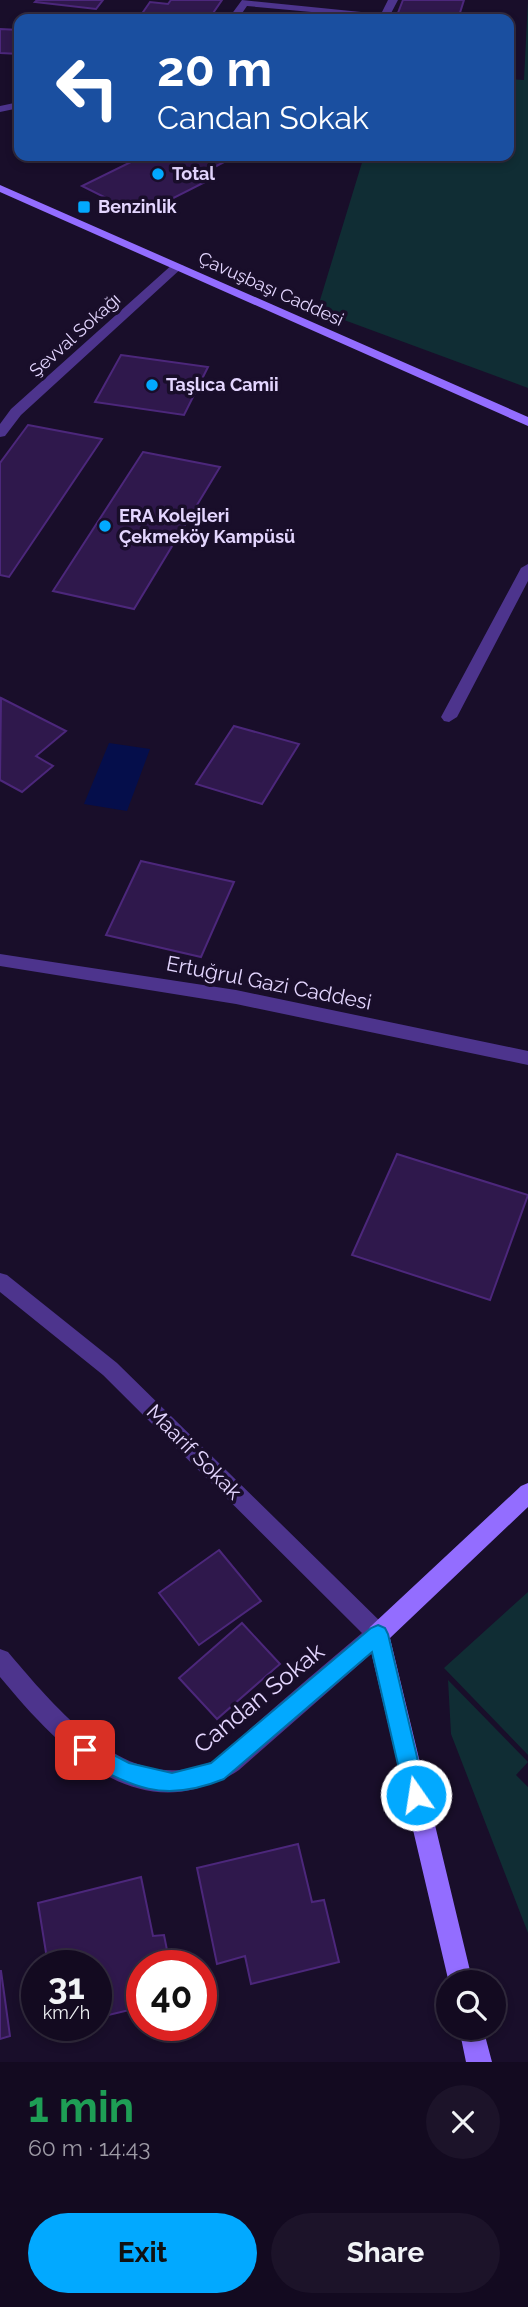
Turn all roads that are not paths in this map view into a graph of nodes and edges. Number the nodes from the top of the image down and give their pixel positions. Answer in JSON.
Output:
{"nodes":[{"id":1,"x":246,"y":1,"type":"edge"},
{"id":2,"x":352,"y":14,"type":"edge"},
{"id":3,"x":0,"y":188,"type":"edge"},
{"id":4,"x":178,"y":266,"type":"junction"},
{"id":5,"x":528,"y":422,"type":"edge"},
{"id":6,"x":0,"y":433,"type":"edge"},
{"id":7,"x":528,"y":568,"type":"edge"},
{"id":8,"x":449,"y":717,"type":"dead end"},
{"id":9,"x":0,"y":960,"type":"edge"},
{"id":10,"x":528,"y":1058,"type":"edge"},
{"id":11,"x":0,"y":1281,"type":"edge"},
{"id":12,"x":528,"y":1493,"type":"edge"},
{"id":13,"x":378,"y":1634,"type":"junction"},
{"id":14,"x":0,"y":1660,"type":"edge"},
{"id":15,"x":458,"y":1970,"type":"edge"},
{"id":16,"x":474,"y":2040,"type":"edge"},
{"id":17,"x":479,"y":2062,"type":"edge"}],
"edges":[{"from":1,"to":2,"type":"street"},
{"from":3,"to":4,"type":"main road","name":"Çavuşbaşı Caddesi"},
{"from":4,"to":5,"type":"main road","name":"Çavuşbaşı Caddesi"},
{"from":4,"to":6,"type":"street","name":"Şevval Sokağı"},
{"from":7,"to":8,"type":"street"},
{"from":9,"to":10,"type":"street","name":"Ertuğrul Gazi Caddesi"},
{"from":11,"to":13,"type":"street","name":"Maarif Sokak"},
{"from":12,"to":13,"type":"main road"},
{"from":13,"to":14,"type":"street","name":"Candan Sokak"},
{"from":13,"to":15,"type":"main road"},
{"from":16,"to":17,"type":"main road"}]}
